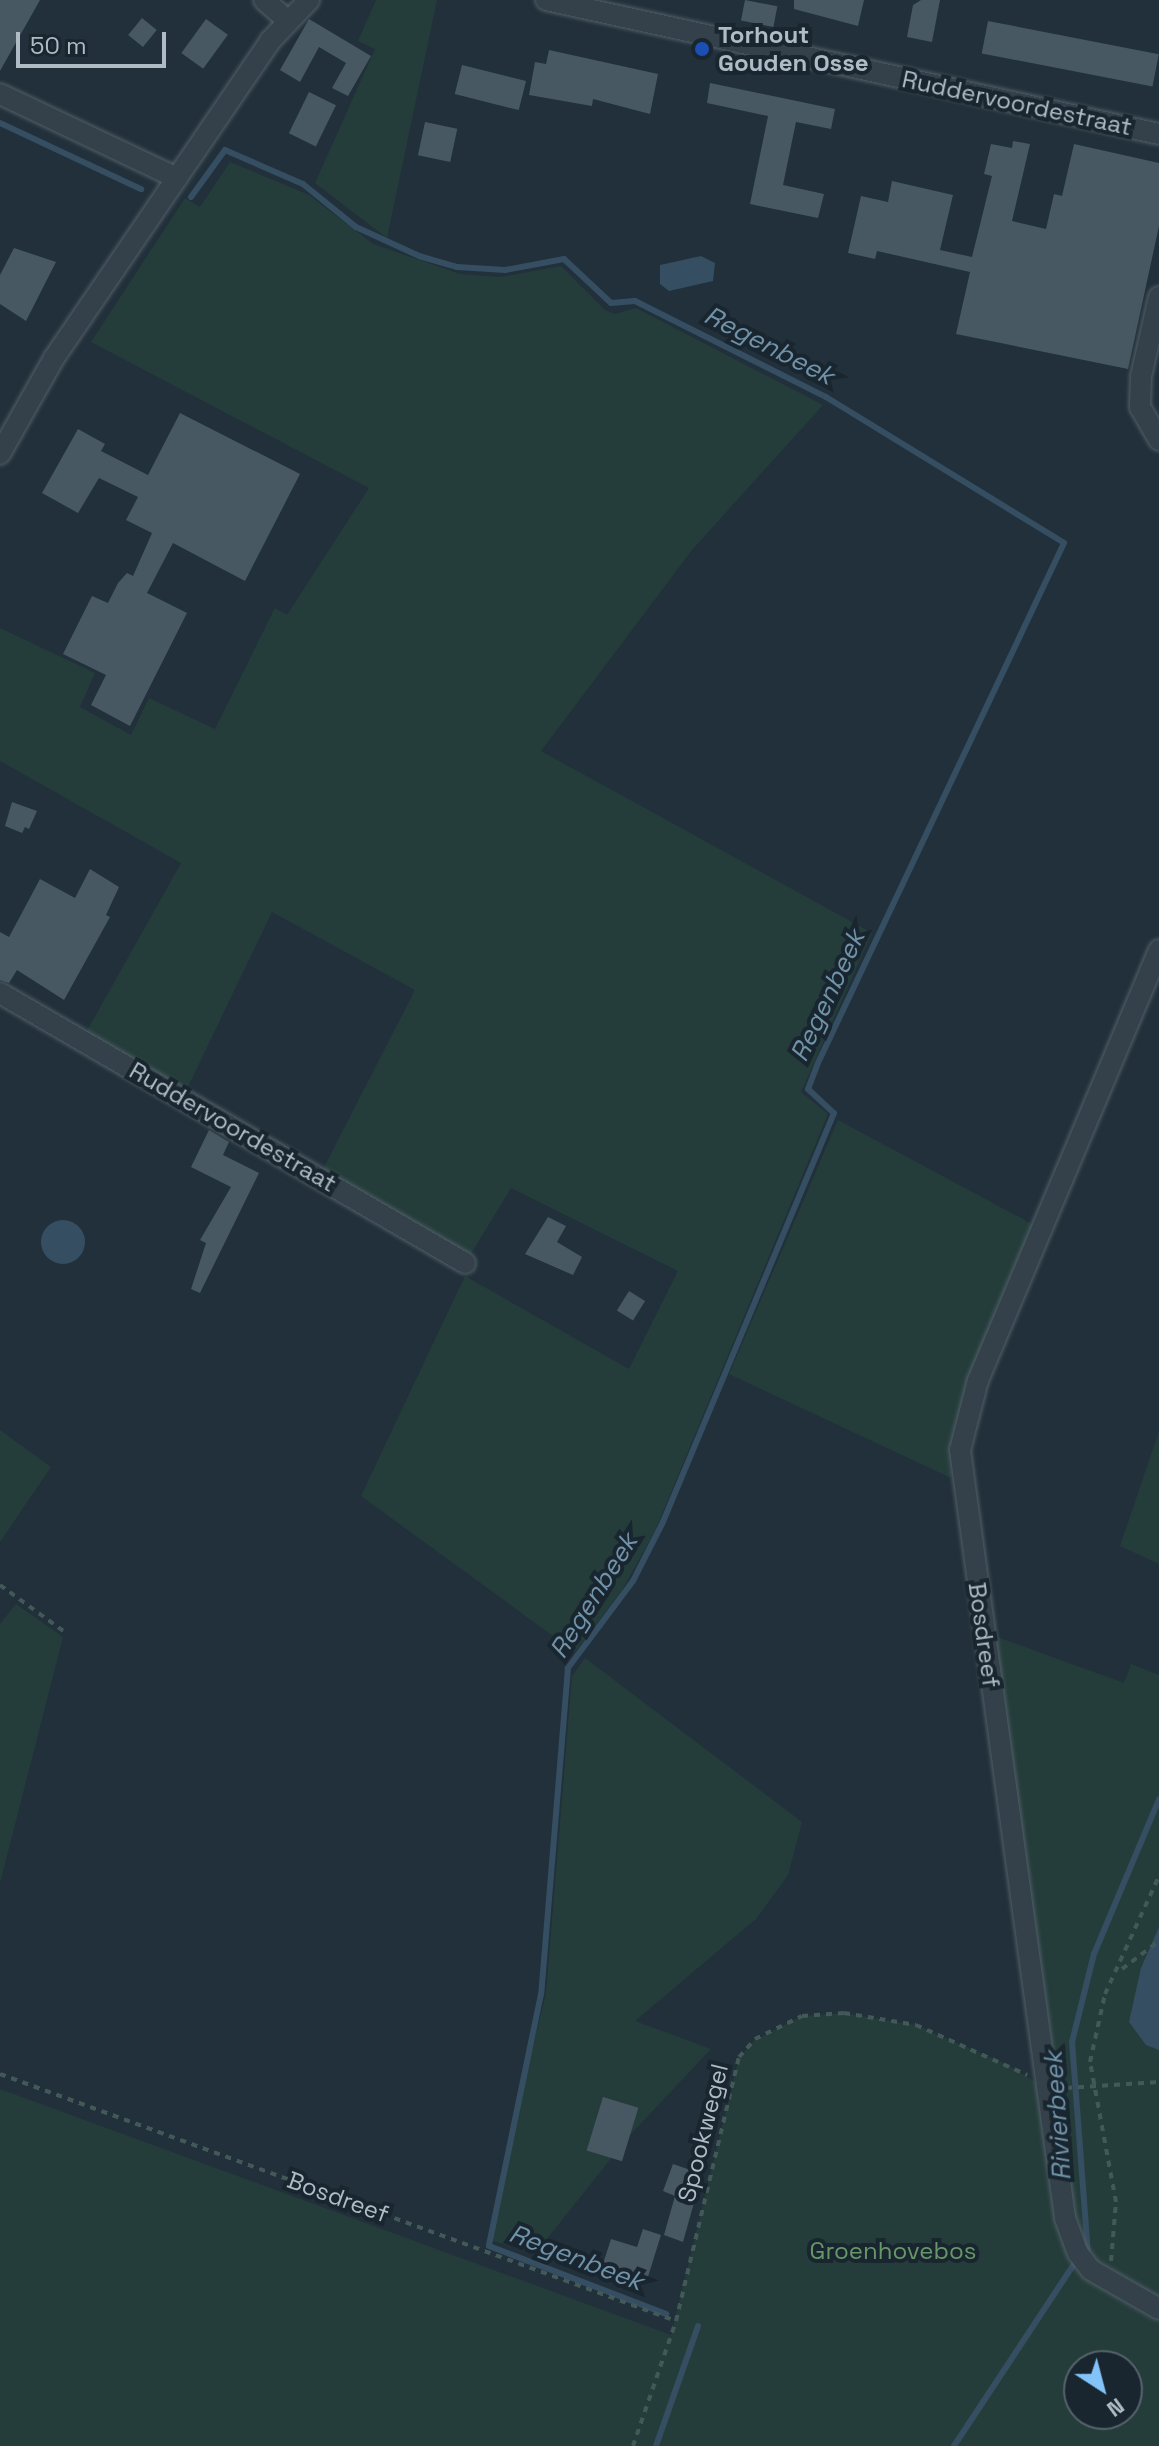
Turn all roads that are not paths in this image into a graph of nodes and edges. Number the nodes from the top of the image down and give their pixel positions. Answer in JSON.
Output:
{"nodes":[{"id":1,"x":264,"y":0,"type":"edge"},
{"id":2,"x":309,"y":0,"type":"edge"},
{"id":3,"x":546,"y":0,"type":"edge"},
{"id":4,"x":287,"y":20,"type":"junction"},
{"id":5,"x":0,"y":94,"type":"edge"},
{"id":6,"x":1159,"y":134,"type":"edge"},
{"id":7,"x":177,"y":178,"type":"junction"},
{"id":8,"x":1159,"y":297,"type":"edge"},
{"id":9,"x":1159,"y":440,"type":"edge"},
{"id":10,"x":0,"y":454,"type":"edge"},
{"id":11,"x":1159,"y":950,"type":"edge"},
{"id":12,"x":0,"y":993,"type":"edge"},
{"id":13,"x":465,"y":1263,"type":"dead end"},
{"id":14,"x":1159,"y":2309,"type":"edge"}],
"edges":[{"from":1,"to":4,"type":"street"},
{"from":2,"to":4,"type":"street"},
{"from":3,"to":6,"type":"street","name":"Ruddervoordestraat"},
{"from":4,"to":7,"type":"street"},
{"from":5,"to":7,"type":"street"},
{"from":7,"to":10,"type":"street"},
{"from":8,"to":9,"type":"street"},
{"from":11,"to":14,"type":"street","name":"Bosdreef"},
{"from":12,"to":13,"type":"street","name":"Ruddervoordestraat"}]}
